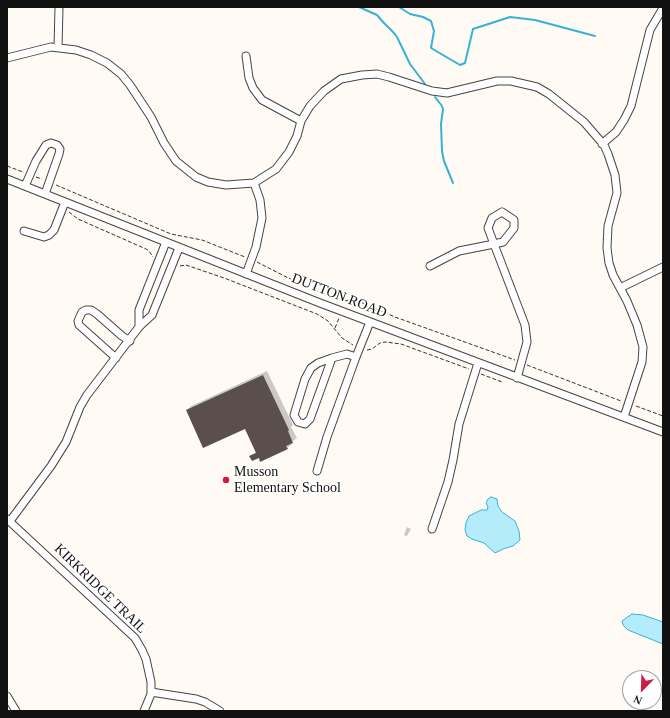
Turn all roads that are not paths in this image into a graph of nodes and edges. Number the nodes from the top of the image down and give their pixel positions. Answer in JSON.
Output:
{"nodes":[{"id":1,"x":59,"y":7,"type":"edge"},
{"id":2,"x":663,"y":8,"type":"edge"},
{"id":3,"x":58,"y":48,"type":"junction"},
{"id":4,"x":246,"y":56,"type":"dead end"},
{"id":5,"x":7,"y":58,"type":"edge"},
{"id":6,"x":301,"y":121,"type":"junction"},
{"id":7,"x":602,"y":144,"type":"junction"},
{"id":8,"x":7,"y":179,"type":"edge"},
{"id":9,"x":254,"y":183,"type":"junction"},
{"id":10,"x":25,"y":186,"type":"junction"},
{"id":11,"x":45,"y":194,"type":"junction"},
{"id":12,"x":64,"y":204,"type":"junction"},
{"id":13,"x":24,"y":231,"type":"dead end"},
{"id":14,"x":166,"y":242,"type":"junction"},
{"id":15,"x":494,"y":244,"type":"junction"},
{"id":16,"x":179,"y":248,"type":"junction"},
{"id":17,"x":430,"y":266,"type":"dead end"},
{"id":18,"x":663,"y":267,"type":"edge"},
{"id":19,"x":246,"y":274,"type":"junction"},
{"id":20,"x":620,"y":288,"type":"junction"},
{"id":21,"x":370,"y":322,"type":"junction"},
{"id":22,"x":139,"y":327,"type":"junction"},
{"id":23,"x":130,"y":341,"type":"junction"},
{"id":24,"x":356,"y":357,"type":"junction"},
{"id":25,"x":116,"y":358,"type":"junction"},
{"id":26,"x":332,"y":358,"type":"junction"},
{"id":27,"x":478,"y":363,"type":"junction"},
{"id":28,"x":517,"y":378,"type":"junction"},
{"id":29,"x":624,"y":417,"type":"junction"},
{"id":30,"x":663,"y":432,"type":"edge"},
{"id":31,"x":317,"y":471,"type":"dead end"},
{"id":32,"x":8,"y":520,"type":"edge"},
{"id":33,"x":432,"y":529,"type":"dead end"},
{"id":34,"x":151,"y":692,"type":"junction"},
{"id":35,"x":7,"y":696,"type":"edge"},
{"id":36,"x":16,"y":711,"type":"edge"},
{"id":37,"x":144,"y":711,"type":"edge"},
{"id":38,"x":220,"y":711,"type":"edge"}],
"edges":[{"from":1,"to":3,"type":"street"},
{"from":2,"to":7,"type":"street"},
{"from":3,"to":5,"type":"street"},
{"from":3,"to":9,"type":"street"},
{"from":4,"to":6,"type":"street"},
{"from":6,"to":7,"type":"street"},
{"from":6,"to":9,"type":"street"},
{"from":7,"to":20,"type":"street"},
{"from":8,"to":10,"type":"street","name":"DUTTON ROAD"},
{"from":9,"to":19,"type":"street"},
{"from":10,"to":11,"type":"street","name":"DUTTON ROAD"},
{"from":10,"to":11,"type":"street"},
{"from":11,"to":12,"type":"street","name":"DUTTON ROAD"},
{"from":12,"to":13,"type":"street"},
{"from":12,"to":14,"type":"street","name":"DUTTON ROAD"},
{"from":14,"to":16,"type":"street","name":"DUTTON ROAD"},
{"from":14,"to":22,"type":"street"},
{"from":15,"to":15,"type":"street"},
{"from":15,"to":17,"type":"street"},
{"from":15,"to":28,"type":"street"},
{"from":16,"to":19,"type":"street","name":"DUTTON ROAD"},
{"from":16,"to":22,"type":"street"},
{"from":18,"to":20,"type":"street"},
{"from":19,"to":21,"type":"street","name":"DUTTON ROAD"},
{"from":20,"to":29,"type":"street"},
{"from":21,"to":24,"type":"street"},
{"from":21,"to":27,"type":"street","name":"DUTTON ROAD"},
{"from":22,"to":23,"type":"street"},
{"from":23,"to":25,"type":"street"},
{"from":23,"to":25,"type":"street"},
{"from":24,"to":26,"type":"street"},
{"from":24,"to":31,"type":"street"},
{"from":25,"to":32,"type":"street"},
{"from":26,"to":26,"type":"street"},
{"from":27,"to":28,"type":"street","name":"DUTTON ROAD"},
{"from":27,"to":33,"type":"street"},
{"from":28,"to":29,"type":"street","name":"DUTTON ROAD"},
{"from":29,"to":30,"type":"street","name":"DUTTON ROAD"},
{"from":32,"to":34,"type":"street","name":"KIRKRIDGE TRAIL"},
{"from":34,"to":37,"type":"street"},
{"from":34,"to":38,"type":"street"},
{"from":35,"to":36,"type":"street"}]}
